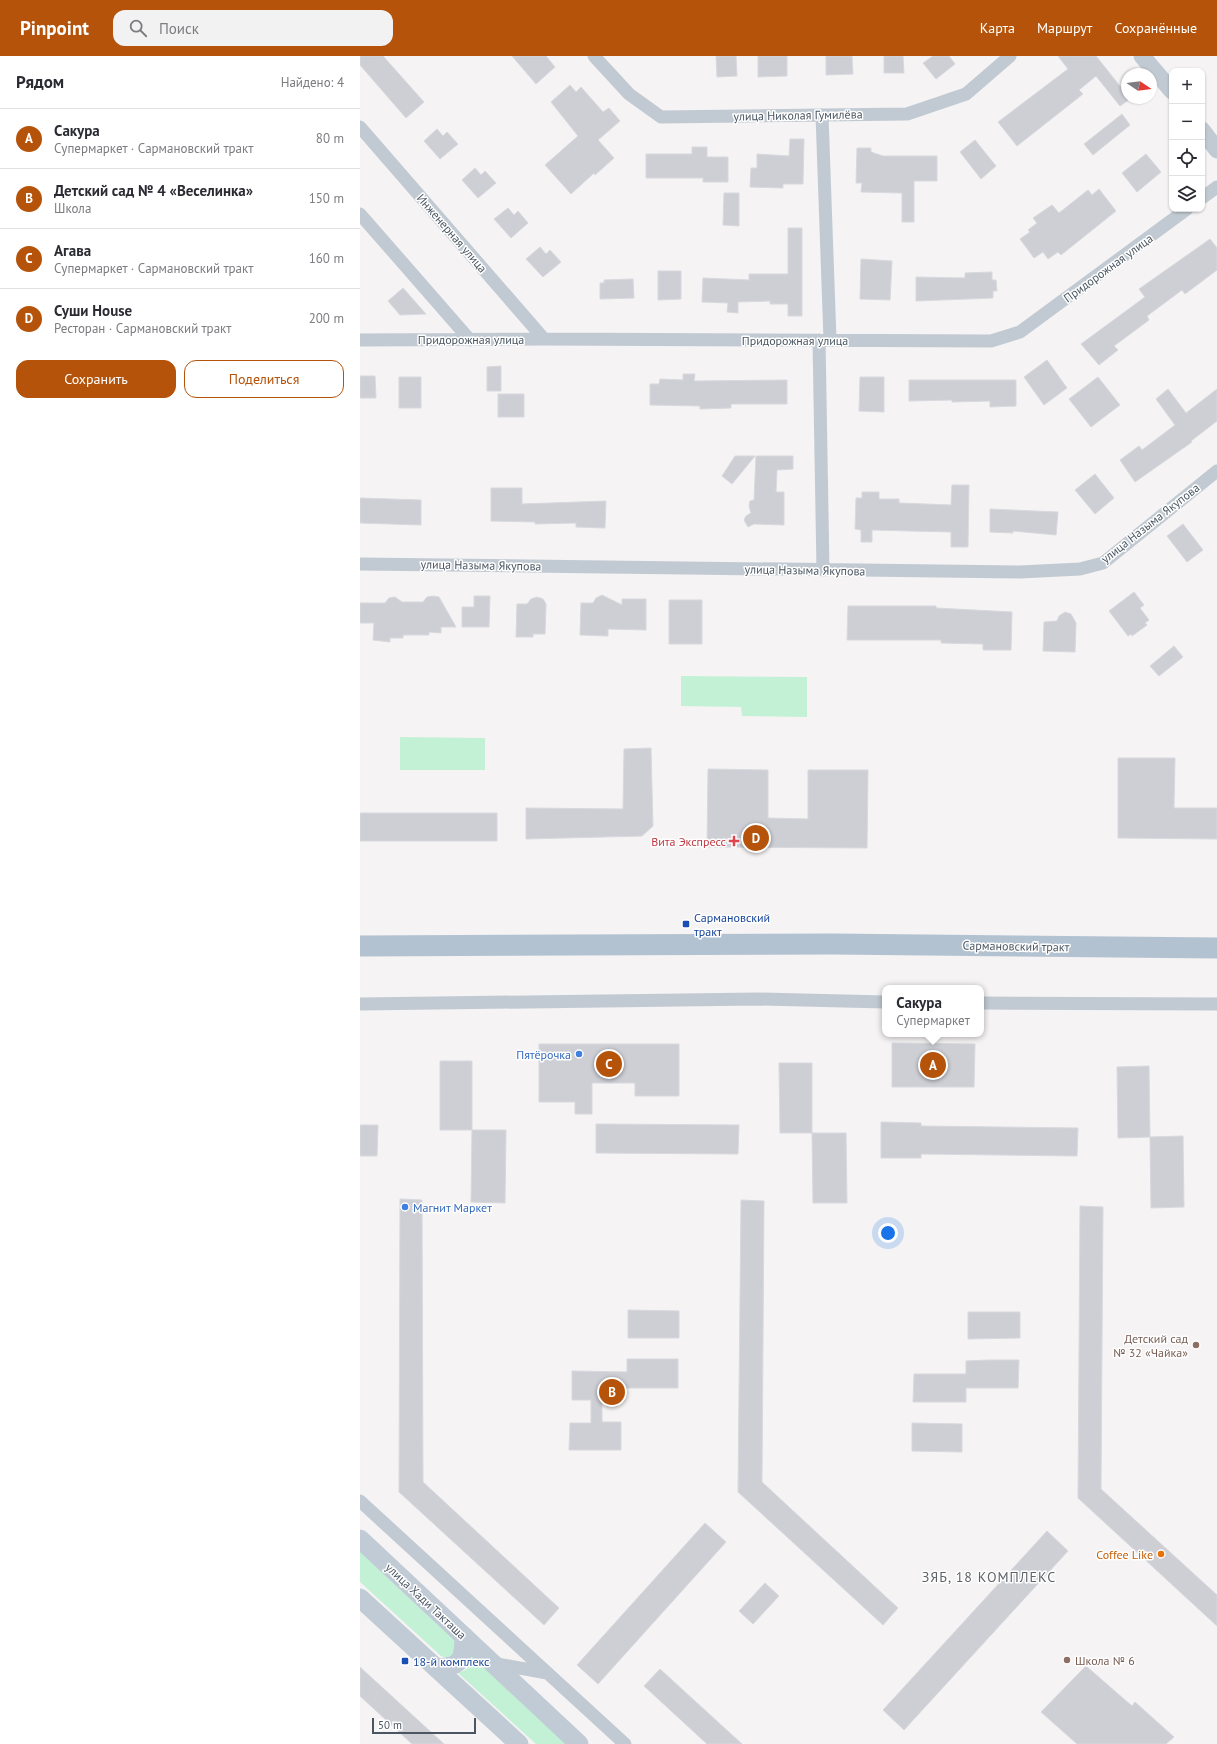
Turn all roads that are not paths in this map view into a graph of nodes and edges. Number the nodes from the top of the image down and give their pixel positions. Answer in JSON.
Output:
{"nodes":[{"id":1,"x":594,"y":56,"type":"edge"},
{"id":2,"x":1010,"y":56,"type":"edge"},
{"id":3,"x":1142,"y":56,"type":"edge"},
{"id":4,"x":1169,"y":88,"type":"edge"},
{"id":5,"x":822,"y":115,"type":"junction"},
{"id":6,"x":360,"y":128,"type":"edge"},
{"id":7,"x":1205,"y":134,"type":"edge"},
{"id":8,"x":1217,"y":150,"type":"edge"},
{"id":9,"x":1217,"y":187,"type":"edge"},
{"id":10,"x":1205,"y":196,"type":"edge"},
{"id":11,"x":1183,"y":212,"type":"edge"},
{"id":12,"x":360,"y":214,"type":"edge"},
{"id":13,"x":544,"y":339,"type":"junction"},
{"id":14,"x":360,"y":340,"type":"edge"},
{"id":15,"x":470,"y":340,"type":"junction"},
{"id":16,"x":825,"y":340,"type":"junction"},
{"id":17,"x":1217,"y":471,"type":"edge"},
{"id":18,"x":360,"y":564,"type":"edge"},
{"id":19,"x":823,"y":570,"type":"junction"},
{"id":20,"x":360,"y":946,"type":"edge"},
{"id":21,"x":1217,"y":948,"type":"edge"},
{"id":22,"x":882,"y":1002,"type":"edge"},
{"id":23,"x":984,"y":1003,"type":"edge"},
{"id":24,"x":360,"y":1004,"type":"edge"},
{"id":25,"x":1217,"y":1004,"type":"edge"},
{"id":26,"x":360,"y":1501,"type":"edge"},
{"id":27,"x":360,"y":1539,"type":"edge"},
{"id":28,"x":360,"y":1598,"type":"edge"},
{"id":29,"x":464,"y":1636,"type":"junction"},
{"id":30,"x":492,"y":1663,"type":"junction"},
{"id":31,"x":436,"y":1668,"type":"junction"},
{"id":32,"x":547,"y":1673,"type":"junction"},
{"id":33,"x":519,"y":1744,"type":"edge"},
{"id":34,"x":579,"y":1744,"type":"edge"},
{"id":35,"x":625,"y":1744,"type":"edge"}],
"edges":[{"from":1,"to":5,"type":"street","name":"улица Николая Гумилёва"},
{"from":2,"to":5,"type":"street","name":"улица Николая Гумилёва"},
{"from":3,"to":4,"type":"street"},
{"from":5,"to":16,"type":"street"},
{"from":6,"to":13,"type":"street","name":"Инженерная улица"},
{"from":7,"to":8,"type":"street"},
{"from":9,"to":10,"type":"street"},
{"from":11,"to":16,"type":"street","name":"Придорожная улица"},
{"from":12,"to":15,"type":"street"},
{"from":13,"to":15,"type":"street","name":"Придорожная улица"},
{"from":13,"to":16,"type":"street","name":"Придорожная улица"},
{"from":14,"to":15,"type":"street","name":"Придорожная улица"},
{"from":16,"to":19,"type":"street"},
{"from":17,"to":19,"type":"street","name":"улица Назыма Якупова"},
{"from":18,"to":19,"type":"street","name":"улица Назыма Якупова"},
{"from":20,"to":21,"type":"main road","name":"Сармановский тракт"},
{"from":22,"to":24,"type":"street"},
{"from":23,"to":25,"type":"street"},
{"from":26,"to":32,"type":"street"},
{"from":27,"to":29,"type":"main road","name":"улица Хади Такташа"},
{"from":28,"to":31,"type":"main road"},
{"from":29,"to":30,"type":"main road","name":"улица Хади Такташа"},
{"from":29,"to":31,"type":"main road"},
{"from":30,"to":32,"type":"street"},
{"from":30,"to":34,"type":"main road","name":"улица Хади Такташа"},
{"from":31,"to":33,"type":"main road"},
{"from":32,"to":35,"type":"street"}]}
